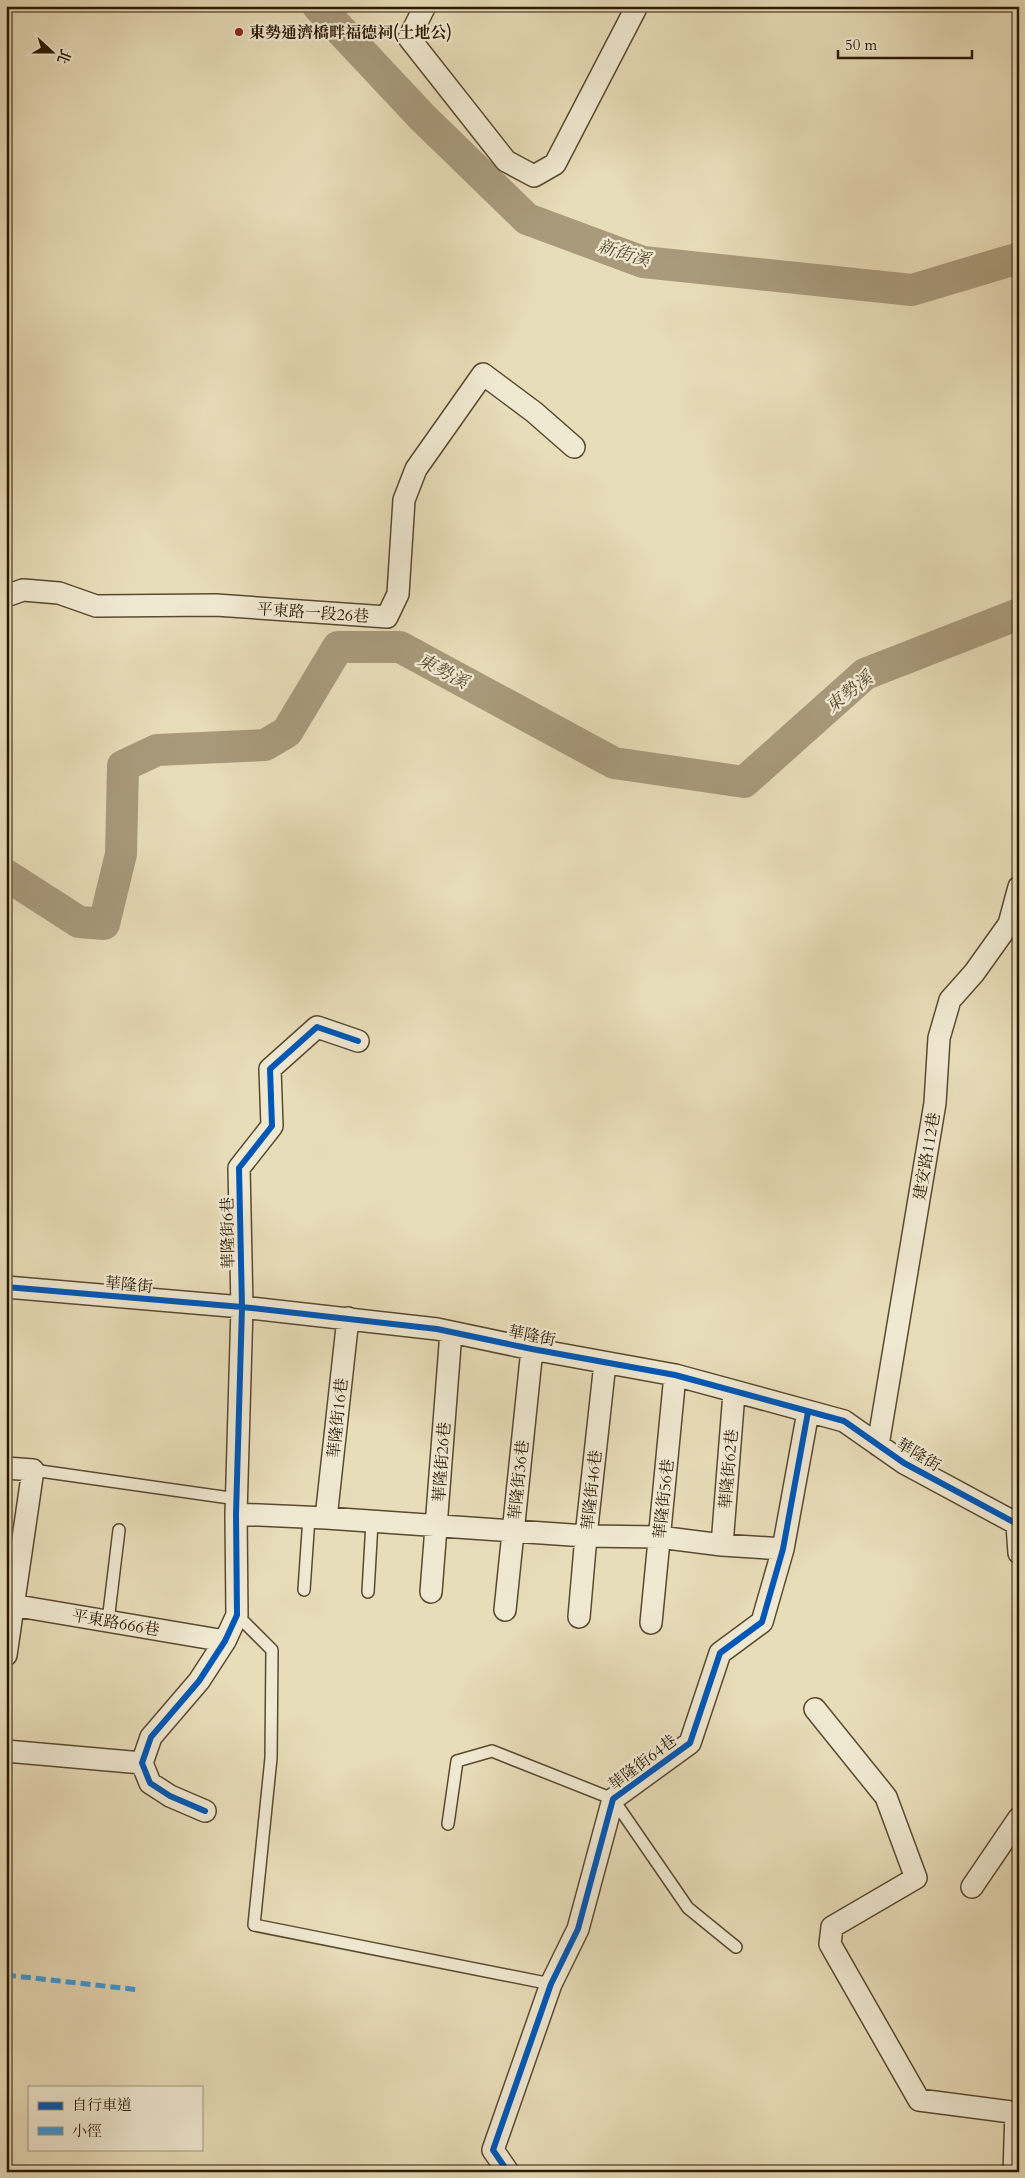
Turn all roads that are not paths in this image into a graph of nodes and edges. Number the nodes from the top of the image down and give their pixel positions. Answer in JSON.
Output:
{"nodes":[{"id":1,"x":425,"y":6,"type":"edge"},
{"id":2,"x":637,"y":6,"type":"edge"},
{"id":3,"x":574,"y":447,"type":"dead end"},
{"id":4,"x":6,"y":596,"type":"edge"},
{"id":5,"x":1019,"y":887,"type":"edge"},
{"id":6,"x":358,"y":1041,"type":"dead end"},
{"id":7,"x":6,"y":1287,"type":"edge"},
{"id":8,"x":242,"y":1307,"type":"junction"},
{"id":9,"x":348,"y":1318,"type":"junction"},
{"id":10,"x":451,"y":1332,"type":"junction"},
{"id":11,"x":532,"y":1349,"type":"junction"},
{"id":12,"x":605,"y":1363,"type":"junction"},
{"id":13,"x":675,"y":1375,"type":"junction"},
{"id":14,"x":734,"y":1393,"type":"junction"},
{"id":15,"x":808,"y":1412,"type":"junction"},
{"id":16,"x":878,"y":1445,"type":"junction"},
{"id":17,"x":6,"y":1468,"type":"edge"},
{"id":18,"x":33,"y":1470,"type":"junction"},
{"id":19,"x":236,"y":1506,"type":"junction"},
{"id":20,"x":317,"y":1518,"type":"junction"},
{"id":21,"x":372,"y":1522,"type":"junction"},
{"id":22,"x":1018,"y":1525,"type":"edge"},
{"id":23,"x":436,"y":1527,"type":"junction"},
{"id":24,"x":119,"y":1530,"type":"dead end"},
{"id":25,"x":512,"y":1532,"type":"junction"},
{"id":26,"x":586,"y":1536,"type":"junction"},
{"id":27,"x":659,"y":1537,"type":"junction"},
{"id":28,"x":722,"y":1545,"type":"junction"},
{"id":29,"x":784,"y":1549,"type":"junction"},
{"id":30,"x":1019,"y":1553,"type":"edge"},
{"id":31,"x":304,"y":1590,"type":"dead end"},
{"id":32,"x":368,"y":1592,"type":"dead end"},
{"id":33,"x":431,"y":1592,"type":"dead end"},
{"id":34,"x":10,"y":1605,"type":"edge"},
{"id":35,"x":505,"y":1610,"type":"dead end"},
{"id":36,"x":237,"y":1615,"type":"junction"},
{"id":37,"x":579,"y":1617,"type":"dead end"},
{"id":38,"x":108,"y":1621,"type":"junction"},
{"id":39,"x":651,"y":1623,"type":"dead end"},
{"id":40,"x":225,"y":1641,"type":"junction"},
{"id":41,"x":6,"y":1655,"type":"edge"},
{"id":42,"x":815,"y":1709,"type":"dead end"},
{"id":43,"x":6,"y":1751,"type":"edge"},
{"id":44,"x":142,"y":1764,"type":"junction"},
{"id":45,"x":613,"y":1799,"type":"junction"},
{"id":46,"x":205,"y":1811,"type":"dead end"},
{"id":47,"x":1019,"y":1818,"type":"edge"},
{"id":48,"x":448,"y":1824,"type":"dead end"},
{"id":49,"x":972,"y":1887,"type":"dead end"},
{"id":50,"x":736,"y":1947,"type":"dead end"},
{"id":51,"x":551,"y":1984,"type":"junction"},
{"id":52,"x":1017,"y":2113,"type":"edge"},
{"id":53,"x":508,"y":2172,"type":"edge"},
{"id":54,"x":1014,"y":2172,"type":"edge"}],
"edges":[{"from":1,"to":2,"type":"street"},
{"from":3,"to":4,"type":"street","name":"平東路一段26巷"},
{"from":5,"to":16,"type":"street","name":"建安路112巷"},
{"from":6,"to":8,"type":"street","name":"華隆街6巷"},
{"from":7,"to":8,"type":"street","name":"華隆街"},
{"from":8,"to":9,"type":"street","name":"華隆街"},
{"from":8,"to":19,"type":"street","name":"華隆街6巷"},
{"from":9,"to":10,"type":"street","name":"華隆街"},
{"from":9,"to":20,"type":"street","name":"華隆街16巷"},
{"from":10,"to":11,"type":"street","name":"華隆街"},
{"from":10,"to":23,"type":"street","name":"華隆街26巷"},
{"from":11,"to":12,"type":"street","name":"華隆街"},
{"from":11,"to":25,"type":"street","name":"華隆街36巷"},
{"from":12,"to":13,"type":"street","name":"華隆街"},
{"from":12,"to":26,"type":"street","name":"華隆街46巷"},
{"from":13,"to":14,"type":"street","name":"華隆街"},
{"from":13,"to":27,"type":"street","name":"華隆街56巷"},
{"from":14,"to":15,"type":"street","name":"華隆街"},
{"from":14,"to":28,"type":"street","name":"華隆街62巷"},
{"from":15,"to":16,"type":"street","name":"華隆街"},
{"from":15,"to":29,"type":"street","name":"華隆街64巷"},
{"from":16,"to":22,"type":"street","name":"華隆街"},
{"from":17,"to":18,"type":"street"},
{"from":18,"to":19,"type":"lane"},
{"from":18,"to":34,"type":"street"},
{"from":19,"to":20,"type":"street"},
{"from":19,"to":36,"type":"street","name":"華隆街6巷"},
{"from":20,"to":21,"type":"street"},
{"from":20,"to":31,"type":"lane"},
{"from":21,"to":23,"type":"street"},
{"from":21,"to":32,"type":"lane"},
{"from":22,"to":30,"type":"street"},
{"from":23,"to":25,"type":"street"},
{"from":23,"to":33,"type":"street","name":"華隆街26巷"},
{"from":24,"to":38,"type":"lane"},
{"from":25,"to":26,"type":"street"},
{"from":25,"to":35,"type":"street","name":"華隆街36巷"},
{"from":26,"to":27,"type":"street"},
{"from":26,"to":37,"type":"street","name":"華隆街46巷"},
{"from":27,"to":28,"type":"street"},
{"from":27,"to":39,"type":"street","name":"華隆街56巷"},
{"from":28,"to":29,"type":"street"},
{"from":29,"to":45,"type":"street","name":"華隆街64巷"},
{"from":34,"to":38,"type":"street","name":"平東路666巷"},
{"from":34,"to":41,"type":"street"},
{"from":36,"to":40,"type":"street"},
{"from":36,"to":51,"type":"lane"},
{"from":38,"to":40,"type":"street","name":"平東路666巷"},
{"from":40,"to":44,"type":"street"},
{"from":42,"to":52,"type":"street"},
{"from":43,"to":44,"type":"street"},
{"from":44,"to":46,"type":"street"},
{"from":45,"to":48,"type":"lane"},
{"from":45,"to":50,"type":"lane"},
{"from":45,"to":51,"type":"street","name":"華隆街64巷"},
{"from":47,"to":49,"type":"street"},
{"from":51,"to":53,"type":"street","name":"華隆街64巷"},
{"from":52,"to":54,"type":"street"}]}
